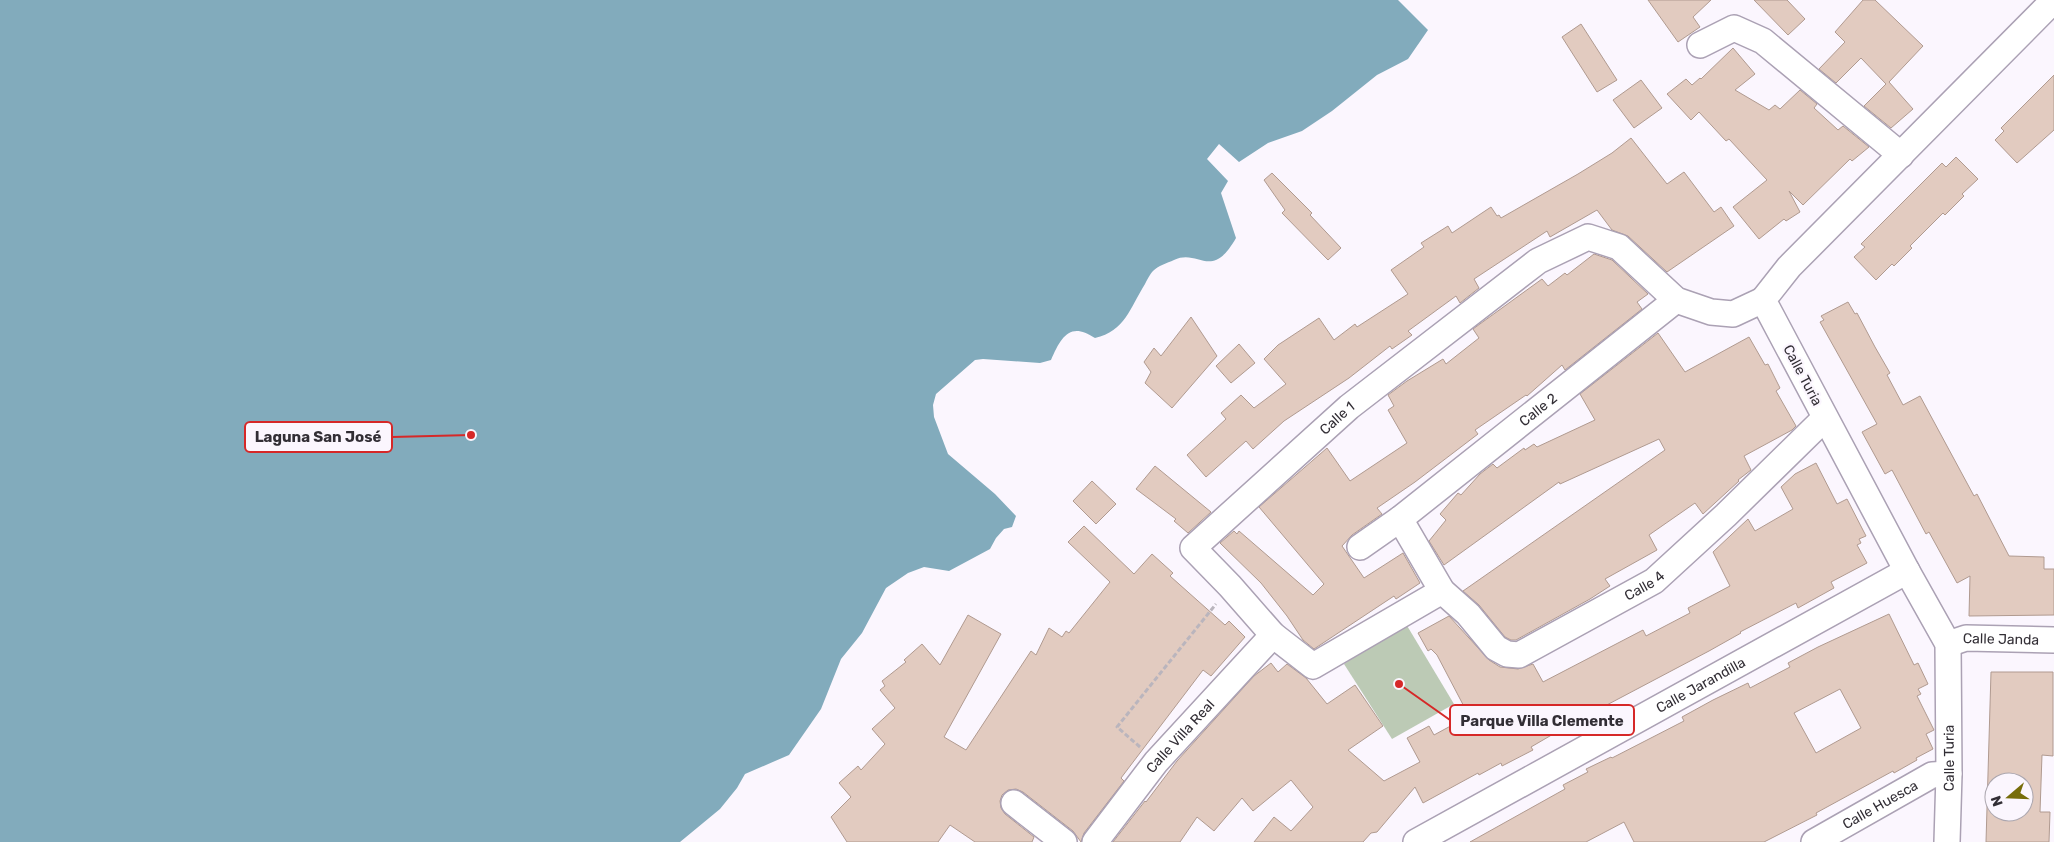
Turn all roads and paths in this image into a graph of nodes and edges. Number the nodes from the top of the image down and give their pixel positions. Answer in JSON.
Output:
{"nodes":[{"id":1,"x":2054,"y":0,"type":"edge"},
{"id":2,"x":1700,"y":45,"type":"dead end"},
{"id":3,"x":1901,"y":155,"type":"junction"},
{"id":4,"x":1676,"y":300,"type":"junction"},
{"id":5,"x":1763,"y":300,"type":"junction"},
{"id":6,"x":1825,"y":418,"type":"junction"},
{"id":7,"x":1400,"y":519,"type":"junction"},
{"id":8,"x":1360,"y":547,"type":"dead end"},
{"id":9,"x":1906,"y":571,"type":"junction"},
{"id":10,"x":1230,"y":586,"type":"junction"},
{"id":11,"x":1442,"y":591,"type":"junction"},
{"id":12,"x":1273,"y":635,"type":"junction"},
{"id":13,"x":2054,"y":640,"type":"edge"},
{"id":14,"x":1948,"y":644,"type":"junction"},
{"id":15,"x":1156,"y":762,"type":"junction"},
{"id":16,"x":1949,"y":774,"type":"junction"},
{"id":17,"x":1014,"y":803,"type":"dead end"},
{"id":18,"x":1064,"y":842,"type":"edge"},
{"id":19,"x":1095,"y":842,"type":"edge"},
{"id":20,"x":1416,"y":842,"type":"edge"},
{"id":21,"x":1814,"y":842,"type":"edge"},
{"id":22,"x":1947,"y":842,"type":"edge"}],
"edges":[{"from":1,"to":3,"type":"street"},
{"from":2,"to":3,"type":"street"},
{"from":3,"to":5,"type":"street"},
{"from":4,"to":5,"type":"street","name":"Calle 1"},
{"from":4,"to":7,"type":"street","name":"Calle 2"},
{"from":4,"to":10,"type":"street","name":"Calle 1"},
{"from":5,"to":6,"type":"street","name":"Calle Turia"},
{"from":6,"to":9,"type":"street","name":"Calle Turia"},
{"from":6,"to":11,"type":"street","name":"Calle 4"},
{"from":7,"to":8,"type":"street","name":"Calle 2"},
{"from":7,"to":11,"type":"street"},
{"from":9,"to":14,"type":"street","name":"Calle Turia"},
{"from":9,"to":20,"type":"street","name":"Calle Jarandilla"},
{"from":10,"to":12,"type":"street","name":"Calle 1"},
{"from":10,"to":15,"type":"path"},
{"from":11,"to":12,"type":"street","name":"Calle 1"},
{"from":12,"to":15,"type":"street","name":"Calle Villa Real"},
{"from":13,"to":14,"type":"street","name":"Calle Janda"},
{"from":14,"to":16,"type":"street","name":"Calle Turia"},
{"from":15,"to":19,"type":"street","name":"Calle Villa Real"},
{"from":16,"to":21,"type":"street","name":"Calle Huesca"},
{"from":16,"to":22,"type":"street","name":"Calle Turia"},
{"from":17,"to":18,"type":"street"}]}
